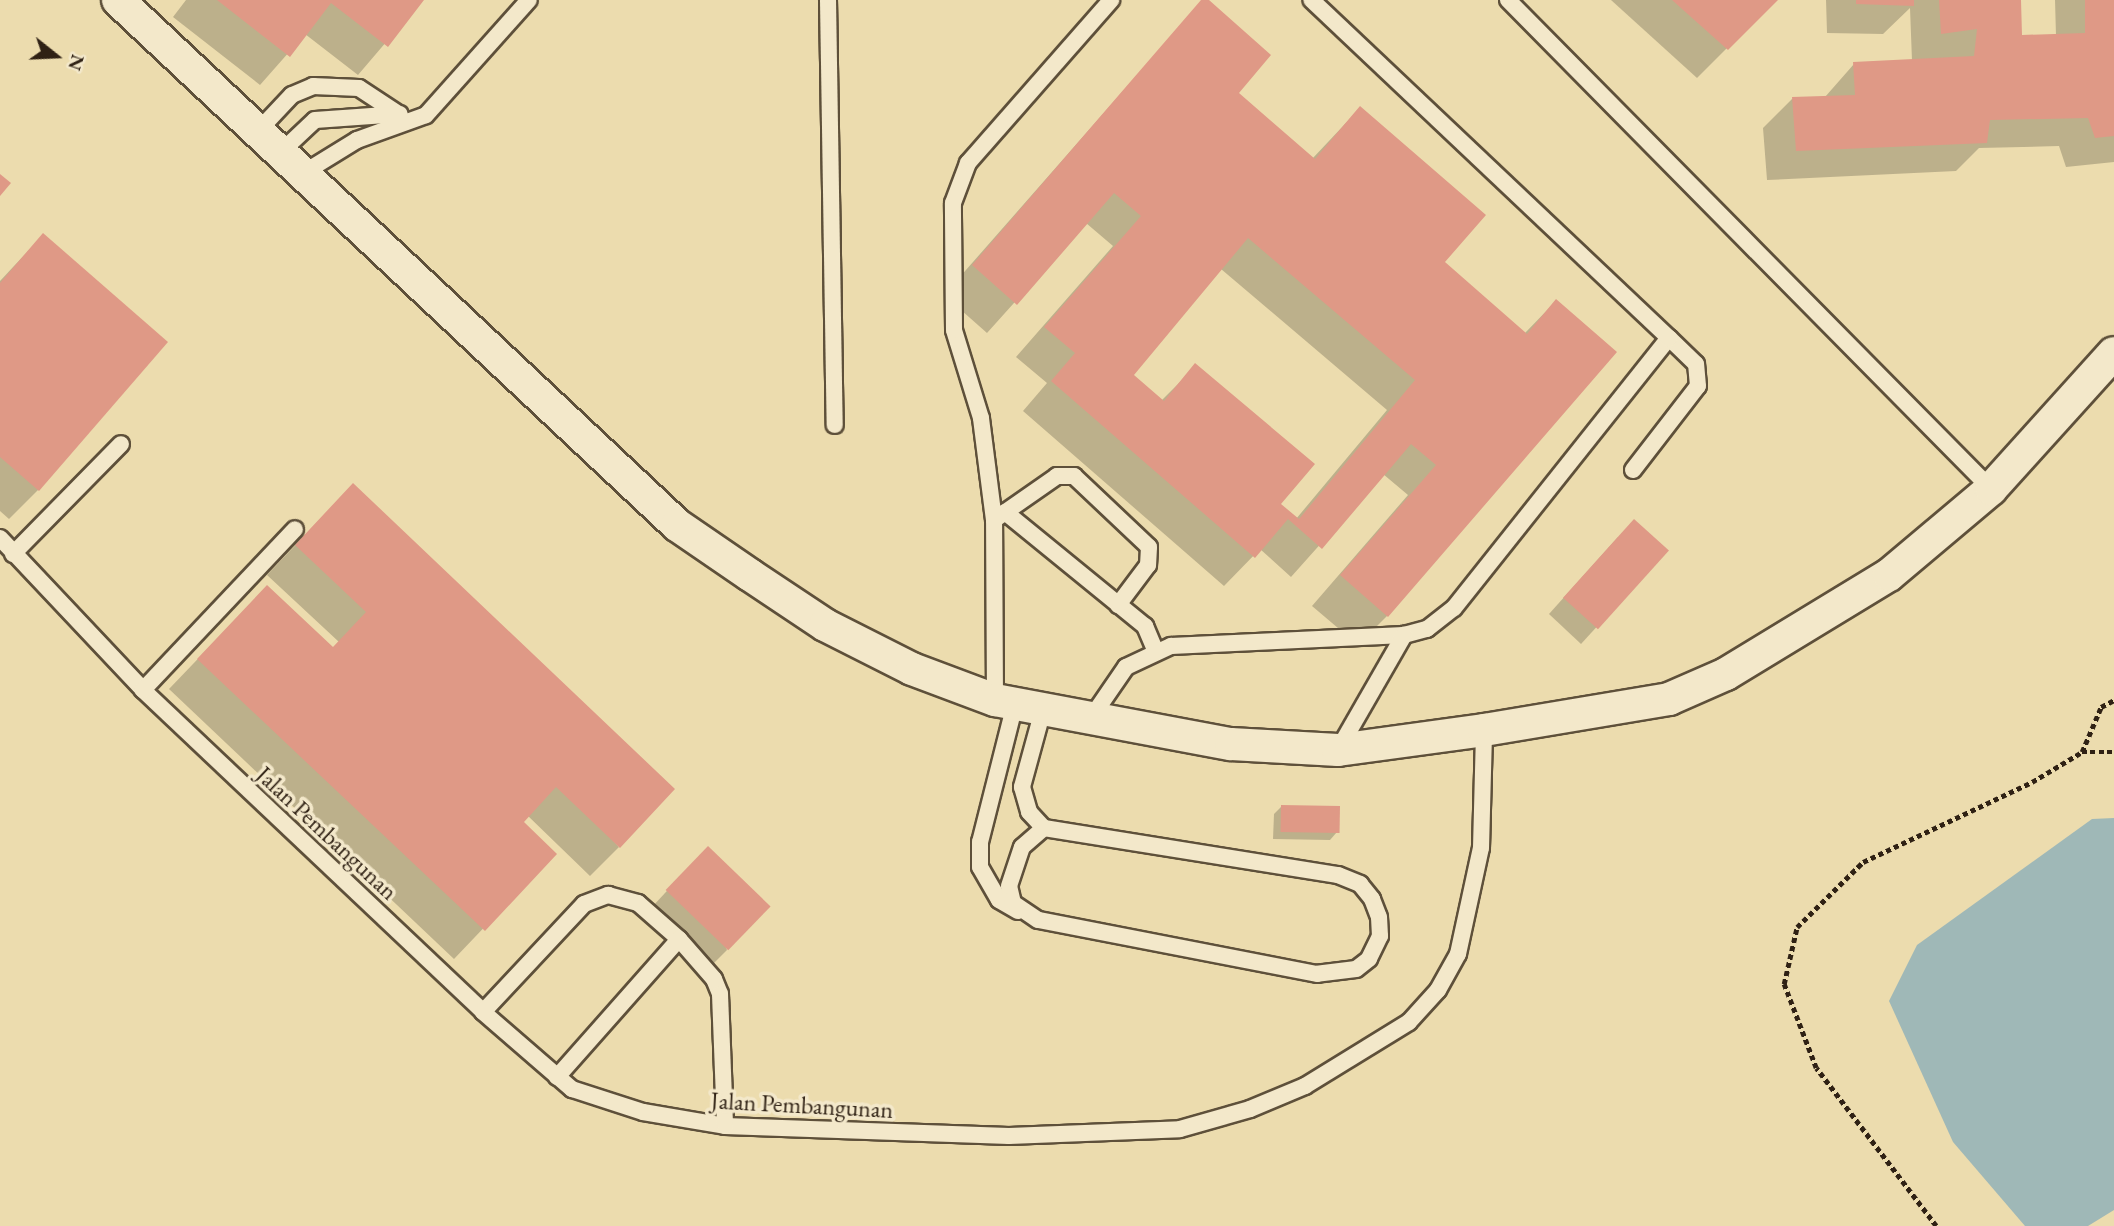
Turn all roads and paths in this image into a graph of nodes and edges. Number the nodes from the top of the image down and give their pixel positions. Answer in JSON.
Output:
{"nodes":[{"id":1,"x":118,"y":0,"type":"edge"},
{"id":2,"x":529,"y":0,"type":"edge"},
{"id":3,"x":828,"y":0,"type":"edge"},
{"id":4,"x":1111,"y":0,"type":"edge"},
{"id":5,"x":1311,"y":0,"type":"edge"},
{"id":6,"x":1508,"y":0,"type":"edge"},
{"id":7,"x":397,"y":113,"type":"junction"},
{"id":8,"x":426,"y":116,"type":"junction"},
{"id":9,"x":259,"y":130,"type":"junction"},
{"id":10,"x":282,"y":151,"type":"junction"},
{"id":11,"x":305,"y":172,"type":"junction"},
{"id":12,"x":1669,"y":338,"type":"junction"},
{"id":13,"x":2114,"y":353,"type":"edge"},
{"id":14,"x":835,"y":425,"type":"dead end"},
{"id":15,"x":121,"y":444,"type":"dead end"},
{"id":16,"x":1633,"y":470,"type":"dead end"},
{"id":17,"x":1991,"y":489,"type":"junction"},
{"id":18,"x":1000,"y":516,"type":"junction"},
{"id":19,"x":295,"y":529,"type":"dead end"},
{"id":20,"x":0,"y":538,"type":"edge"},
{"id":21,"x":13,"y":554,"type":"junction"},
{"id":22,"x":1118,"y":604,"type":"junction"},
{"id":23,"x":1404,"y":635,"type":"junction"},
{"id":24,"x":1156,"y":652,"type":"junction"},
{"id":25,"x":143,"y":690,"type":"junction"},
{"id":26,"x":2114,"y":700,"type":"edge"},
{"id":27,"x":1017,"y":704,"type":"junction"},
{"id":28,"x":1091,"y":718,"type":"junction"},
{"id":29,"x":1484,"y":730,"type":"junction"},
{"id":30,"x":1338,"y":750,"type":"junction"},
{"id":31,"x":2082,"y":752,"type":"junction"},
{"id":32,"x":2114,"y":752,"type":"edge"},
{"id":33,"x":1044,"y":828,"type":"junction"},
{"id":34,"x":1023,"y":914,"type":"junction"},
{"id":35,"x":679,"y":939,"type":"junction"},
{"id":36,"x":483,"y":1012,"type":"junction"},
{"id":37,"x":556,"y":1077,"type":"junction"},
{"id":38,"x":725,"y":1126,"type":"junction"},
{"id":39,"x":1937,"y":1226,"type":"edge"}],
"edges":[{"from":1,"to":9,"type":"street"},
{"from":2,"to":8,"type":"lane"},
{"from":3,"to":14,"type":"lane"},
{"from":4,"to":18,"type":"lane"},
{"from":5,"to":12,"type":"lane"},
{"from":6,"to":17,"type":"lane"},
{"from":7,"to":8,"type":"lane"},
{"from":7,"to":9,"type":"lane"},
{"from":7,"to":10,"type":"lane"},
{"from":8,"to":11,"type":"lane"},
{"from":9,"to":10,"type":"street"},
{"from":10,"to":11,"type":"street"},
{"from":11,"to":27,"type":"street"},
{"from":12,"to":16,"type":"lane"},
{"from":12,"to":23,"type":"lane"},
{"from":13,"to":17,"type":"street"},
{"from":15,"to":21,"type":"lane"},
{"from":17,"to":29,"type":"street"},
{"from":18,"to":22,"type":"lane"},
{"from":18,"to":22,"type":"lane"},
{"from":18,"to":27,"type":"lane"},
{"from":19,"to":25,"type":"lane"},
{"from":20,"to":21,"type":"lane","name":"Jalan Pembangunan"},
{"from":21,"to":25,"type":"lane","name":"Jalan Pembangunan"},
{"from":22,"to":24,"type":"lane"},
{"from":23,"to":24,"type":"lane"},
{"from":23,"to":30,"type":"lane"},
{"from":24,"to":28,"type":"lane"},
{"from":25,"to":36,"type":"lane","name":"Jalan Pembangunan"},
{"from":26,"to":31,"type":"path"},
{"from":27,"to":28,"type":"street"},
{"from":27,"to":33,"type":"lane"},
{"from":27,"to":34,"type":"lane"},
{"from":28,"to":30,"type":"street"},
{"from":29,"to":30,"type":"street"},
{"from":29,"to":38,"type":"lane","name":"Jalan Pembangunan"},
{"from":31,"to":32,"type":"path"},
{"from":31,"to":39,"type":"path"},
{"from":33,"to":34,"type":"lane"},
{"from":33,"to":34,"type":"lane"},
{"from":35,"to":36,"type":"lane"},
{"from":35,"to":37,"type":"lane"},
{"from":35,"to":38,"type":"lane"},
{"from":36,"to":37,"type":"lane","name":"Jalan Pembangunan"},
{"from":37,"to":38,"type":"lane","name":"Jalan Pembangunan"}]}
